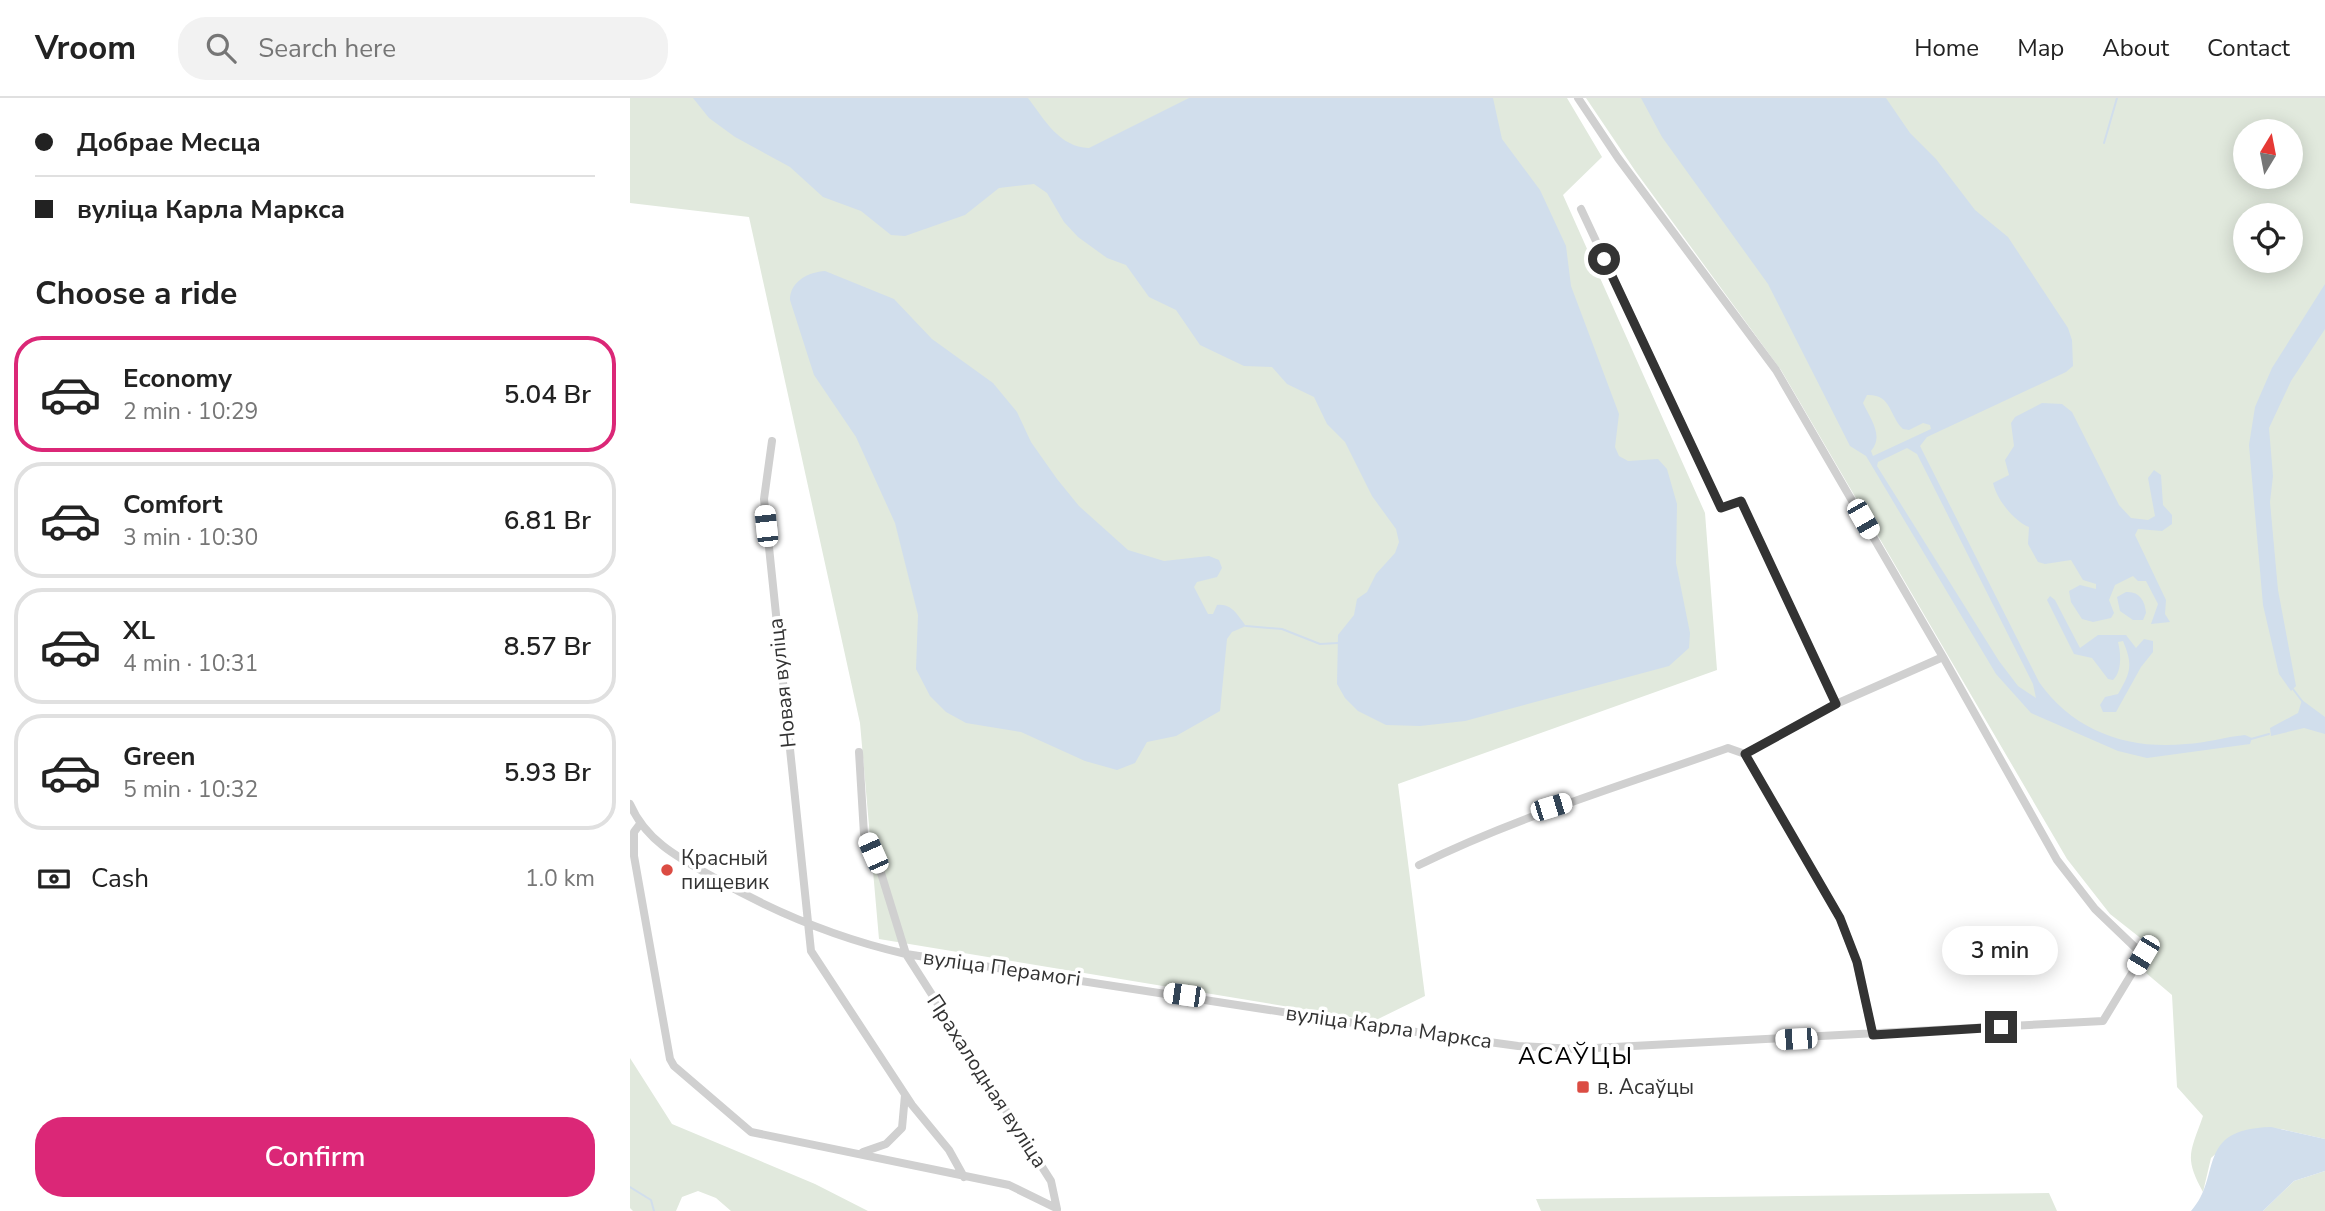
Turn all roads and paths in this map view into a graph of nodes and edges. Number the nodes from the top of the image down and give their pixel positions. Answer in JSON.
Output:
{"nodes":[{"id":1,"x":1578,"y":98,"type":"edge"},
{"id":2,"x":1581,"y":209,"type":"dead end"},
{"id":3,"x":772,"y":441,"type":"dead end"},
{"id":4,"x":1943,"y":656,"type":"junction"},
{"id":5,"x":1836,"y":704,"type":"junction"},
{"id":6,"x":859,"y":752,"type":"dead end"},
{"id":7,"x":1745,"y":754,"type":"junction"},
{"id":8,"x":630,"y":804,"type":"edge"},
{"id":9,"x":640,"y":824,"type":"junction"},
{"id":10,"x":1419,"y":865,"type":"dead end"},
{"id":11,"x":807,"y":926,"type":"junction"},
{"id":12,"x":906,"y":954,"type":"junction"},
{"id":13,"x":1200,"y":998,"type":"joint"},
{"id":14,"x":1873,"y":1035,"type":"junction"},
{"id":15,"x":905,"y":1094,"type":"junction"},
{"id":16,"x":853,"y":1153,"type":"junction"},
{"id":17,"x":964,"y":1177,"type":"junction"},
{"id":18,"x":1057,"y":1210,"type":"edge"}],
"edges":[{"from":1,"to":4,"type":"street"},
{"from":2,"to":5,"type":"street"},
{"from":3,"to":11,"type":"street","name":"Новая вуліца"},
{"from":4,"to":5,"type":"street"},
{"from":4,"to":14,"type":"street","name":"вуліца Карла Маркса"},
{"from":5,"to":7,"type":"street"},
{"from":6,"to":12,"type":"street","name":"Прахалодная вуліца"},
{"from":7,"to":10,"type":"street"},
{"from":7,"to":14,"type":"street"},
{"from":8,"to":9,"type":"street","name":"вуліца Перамогі"},
{"from":9,"to":11,"type":"street","name":"вуліца Перамогі"},
{"from":9,"to":16,"type":"street"},
{"from":11,"to":12,"type":"street","name":"вуліца Перамогі"},
{"from":11,"to":15,"type":"street"},
{"from":12,"to":13,"type":"street","name":"вуліца Перамогі"},
{"from":12,"to":18,"type":"street","name":"Прахалодная вуліца"},
{"from":13,"to":14,"type":"street","name":"вуліца Карла Маркса"},
{"from":15,"to":16,"type":"street"},
{"from":15,"to":17,"type":"street"},
{"from":16,"to":17,"type":"street"},
{"from":17,"to":18,"type":"street"}]}
